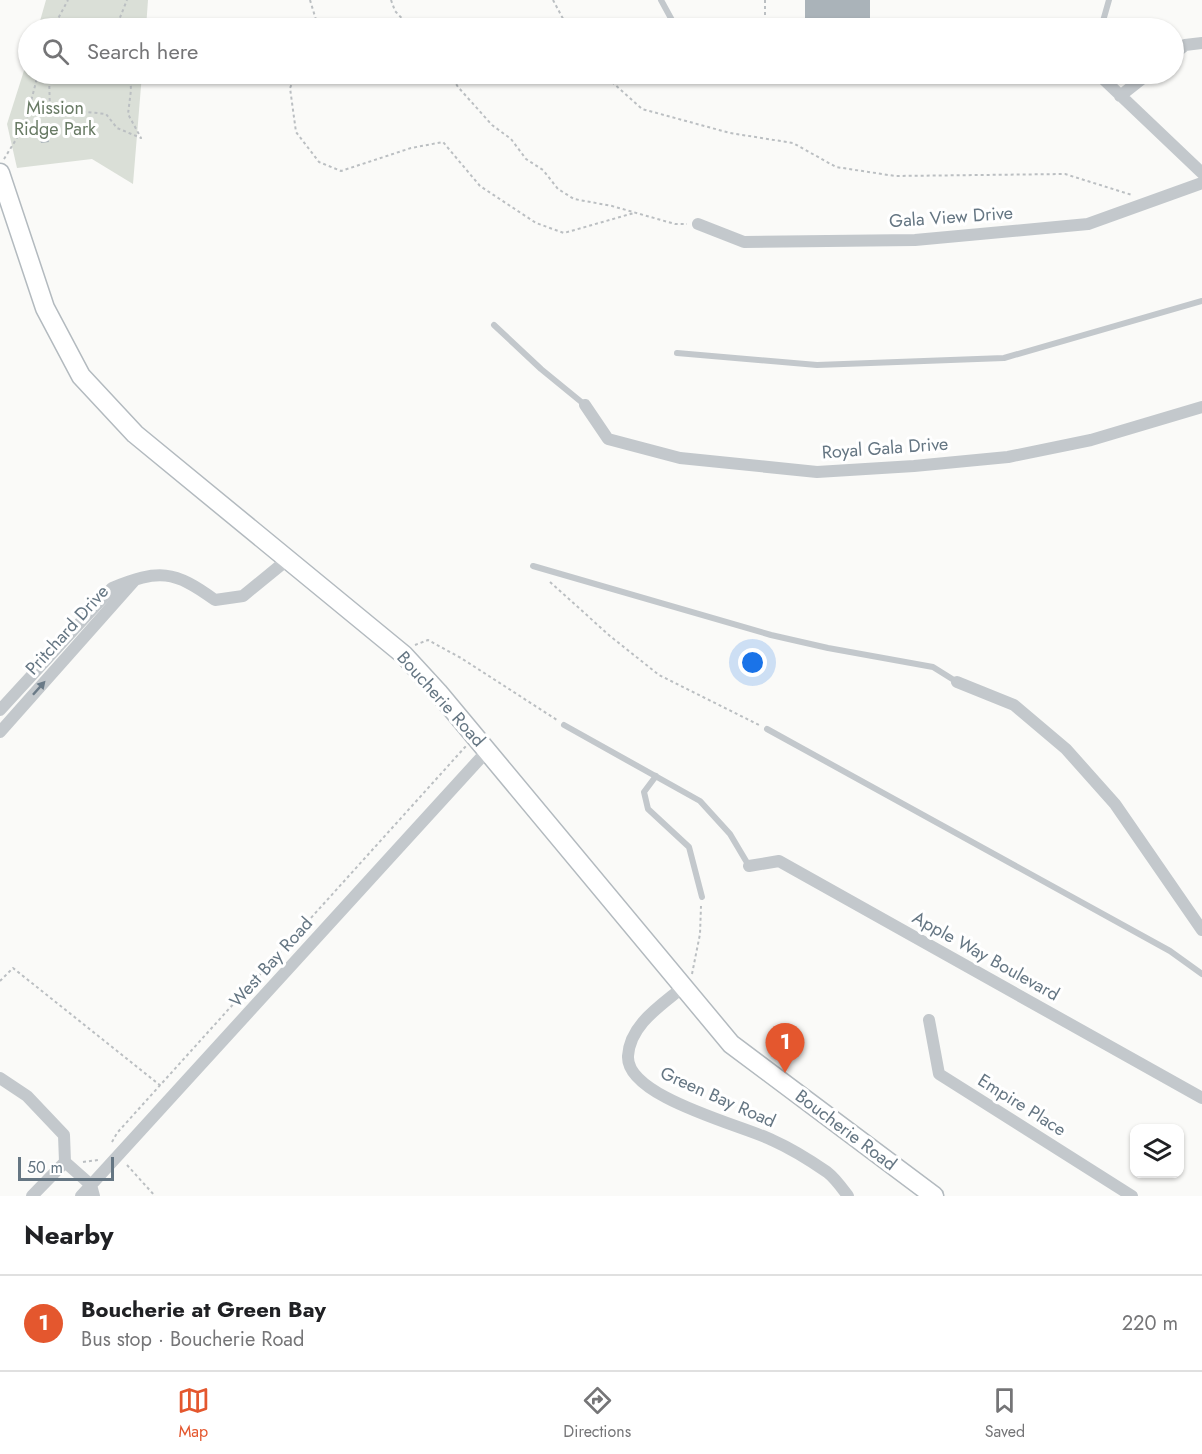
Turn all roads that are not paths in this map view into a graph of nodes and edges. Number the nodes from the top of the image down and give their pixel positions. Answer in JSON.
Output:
{"nodes":[{"id":1,"x":661,"y":0,"type":"edge"},
{"id":2,"x":1109,"y":0,"type":"edge"},
{"id":3,"x":671,"y":18,"type":"edge"},
{"id":4,"x":1104,"y":18,"type":"edge"},
{"id":5,"x":1202,"y":43,"type":"edge"},
{"id":6,"x":1184,"y":46,"type":"edge"},
{"id":7,"x":1108,"y":84,"type":"edge"},
{"id":8,"x":1135,"y":84,"type":"edge"},
{"id":9,"x":1120,"y":96,"type":"junction"},
{"id":10,"x":0,"y":173,"type":"edge"},
{"id":11,"x":1202,"y":173,"type":"edge"},
{"id":12,"x":1202,"y":183,"type":"edge"},
{"id":13,"x":698,"y":224,"type":"road end"},
{"id":14,"x":1202,"y":301,"type":"edge"},
{"id":15,"x":494,"y":326,"type":"dead end"},
{"id":16,"x":677,"y":353,"type":"dead end"},
{"id":17,"x":585,"y":405,"type":"joint"},
{"id":18,"x":1202,"y":407,"type":"edge"},
{"id":19,"x":287,"y":560,"type":"junction"},
{"id":20,"x":533,"y":566,"type":"road end"},
{"id":21,"x":136,"y":578,"type":"junction"},
{"id":22,"x":957,"y":682,"type":"joint"},
{"id":23,"x":0,"y":710,"type":"edge"},
{"id":24,"x":564,"y":725,"type":"road end"},
{"id":25,"x":767,"y":729,"type":"road end"},
{"id":26,"x":0,"y":732,"type":"edge"},
{"id":27,"x":487,"y":751,"type":"junction"},
{"id":28,"x":656,"y":776,"type":"junction"},
{"id":29,"x":749,"y":866,"type":"joint"},
{"id":30,"x":702,"y":897,"type":"road end"},
{"id":31,"x":1202,"y":930,"type":"edge"},
{"id":32,"x":1202,"y":974,"type":"edge"},
{"id":33,"x":683,"y":987,"type":"junction"},
{"id":34,"x":929,"y":1020,"type":"dead end"},
{"id":35,"x":0,"y":1078,"type":"edge"},
{"id":36,"x":1202,"y":1098,"type":"edge"},
{"id":37,"x":69,"y":1166,"type":"junction"},
{"id":38,"x":93,"y":1191,"type":"edge"},
{"id":39,"x":32,"y":1196,"type":"edge"},
{"id":40,"x":81,"y":1196,"type":"edge"},
{"id":41,"x":849,"y":1196,"type":"edge"},
{"id":42,"x":934,"y":1196,"type":"edge"},
{"id":43,"x":1132,"y":1196,"type":"edge"}],
"edges":[{"from":1,"to":3,"type":"lane"},
{"from":2,"to":4,"type":"lane"},
{"from":5,"to":6,"type":"street"},
{"from":7,"to":9,"type":"street"},
{"from":8,"to":9,"type":"street"},
{"from":9,"to":11,"type":"street"},
{"from":10,"to":19,"type":"main road","name":"Boucherie Road"},
{"from":12,"to":13,"type":"street","name":"Gala View Drive"},
{"from":14,"to":16,"type":"lane"},
{"from":15,"to":17,"type":"lane"},
{"from":17,"to":18,"type":"street","name":"Royal Gala Drive"},
{"from":19,"to":21,"type":"street","name":"Pritchard Drive"},
{"from":19,"to":27,"type":"main road","name":"Boucherie Road"},
{"from":20,"to":22,"type":"lane"},
{"from":21,"to":23,"type":"street","name":"Pritchard Drive"},
{"from":26,"to":21,"type":"street","name":"Pritchard Drive","one_way":true},
{"from":22,"to":31,"type":"street"},
{"from":24,"to":28,"type":"lane"},
{"from":25,"to":32,"type":"lane"},
{"from":27,"to":33,"type":"main road","name":"Boucherie Road"},
{"from":27,"to":38,"type":"street","name":"West Bay Road"},
{"from":28,"to":29,"type":"lane"},
{"from":28,"to":30,"type":"lane"},
{"from":29,"to":36,"type":"street","name":"Apple Way Boulevard"},
{"from":33,"to":41,"type":"street","name":"Green Bay Road"},
{"from":33,"to":42,"type":"main road","name":"Boucherie Road"},
{"from":34,"to":43,"type":"street","name":"Empire Place"},
{"from":35,"to":37,"type":"street"},
{"from":37,"to":38,"type":"street"},
{"from":37,"to":39,"type":"street"},
{"from":38,"to":40,"type":"street","name":"West Bay Road"}]}
